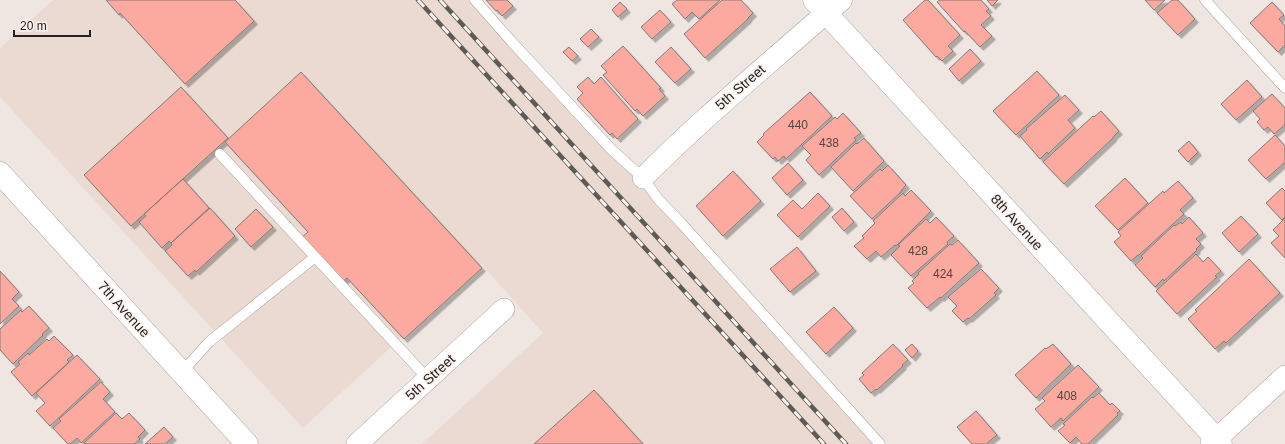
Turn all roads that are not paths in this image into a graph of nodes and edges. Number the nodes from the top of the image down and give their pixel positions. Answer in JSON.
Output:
{"nodes":[{"id":1,"x":475,"y":0,"type":"edge"},
{"id":2,"x":1205,"y":0,"type":"edge"},
{"id":3,"x":827,"y":4,"type":"edge"},
{"id":4,"x":1285,"y":88,"type":"edge"},
{"id":5,"x":220,"y":154,"type":"dead end"},
{"id":6,"x":0,"y":173,"type":"edge"},
{"id":7,"x":643,"y":178,"type":"junction"},
{"id":8,"x":314,"y":257,"type":"junction"},
{"id":9,"x":504,"y":309,"type":"dead end"},
{"id":10,"x":182,"y":372,"type":"junction"},
{"id":11,"x":1285,"y":376,"type":"edge"},
{"id":12,"x":428,"y":379,"type":"junction"},
{"id":13,"x":1216,"y":442,"type":"edge"},
{"id":14,"x":247,"y":444,"type":"edge"},
{"id":15,"x":357,"y":444,"type":"edge"},
{"id":16,"x":880,"y":444,"type":"edge"}],
"edges":[{"from":1,"to":7,"type":"lane"},
{"from":2,"to":4,"type":"lane"},
{"from":3,"to":7,"type":"street","name":"5th Street"},
{"from":3,"to":13,"type":"street","name":"8th Avenue"},
{"from":5,"to":8,"type":"lane"},
{"from":6,"to":10,"type":"street","name":"7th Avenue"},
{"from":7,"to":16,"type":"lane"},
{"from":8,"to":10,"type":"lane"},
{"from":8,"to":12,"type":"lane"},
{"from":9,"to":12,"type":"street","name":"5th Street"},
{"from":10,"to":14,"type":"street","name":"7th Avenue"},
{"from":11,"to":13,"type":"street"},
{"from":12,"to":15,"type":"street","name":"5th Street"}]}
